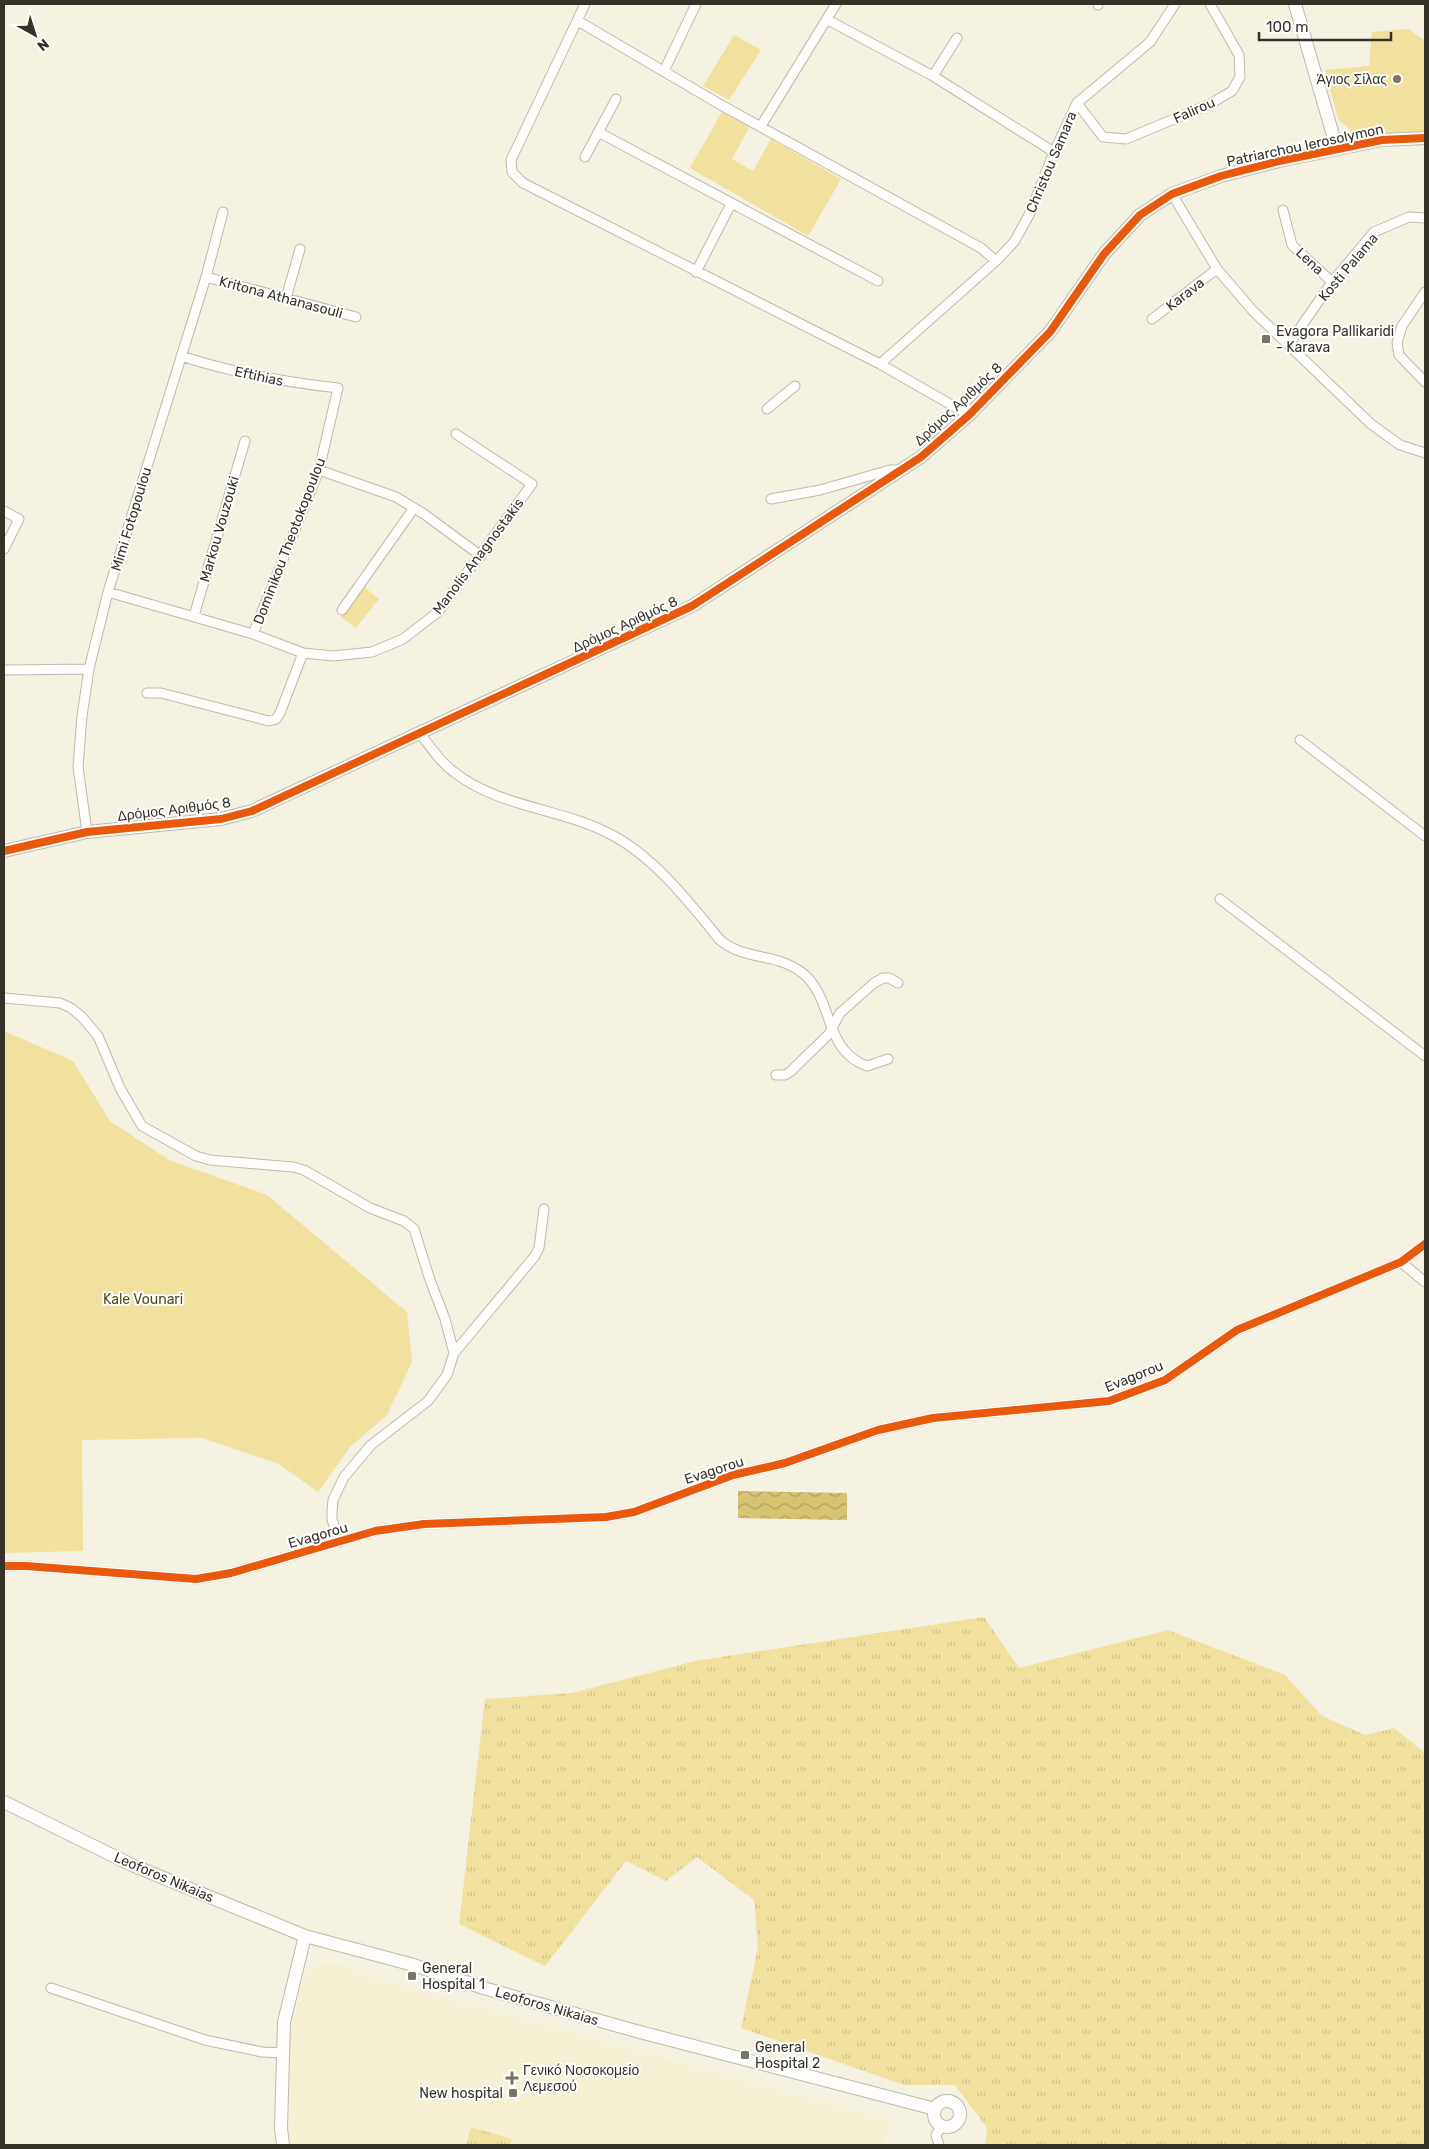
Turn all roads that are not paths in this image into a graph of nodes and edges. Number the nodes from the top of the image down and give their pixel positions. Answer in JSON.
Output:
{"nodes":[{"id":1,"x":585,"y":4,"type":"edge"},
{"id":2,"x":696,"y":4,"type":"edge"},
{"id":3,"x":836,"y":4,"type":"edge"},
{"id":4,"x":1175,"y":4,"type":"edge"},
{"id":5,"x":1210,"y":4,"type":"edge"},
{"id":6,"x":1295,"y":4,"type":"edge"},
{"id":7,"x":828,"y":20,"type":"junction"},
{"id":8,"x":578,"y":21,"type":"junction"},
{"id":9,"x":957,"y":38,"type":"dead end"},
{"id":10,"x":664,"y":71,"type":"junction"},
{"id":11,"x":933,"y":76,"type":"junction"},
{"id":12,"x":616,"y":99,"type":"dead end"},
{"id":13,"x":1077,"y":103,"type":"junction"},
{"id":14,"x":761,"y":126,"type":"junction"},
{"id":15,"x":598,"y":132,"type":"junction"},
{"id":16,"x":1425,"y":138,"type":"edge"},
{"id":17,"x":1337,"y":149,"type":"junction"},
{"id":18,"x":1054,"y":152,"type":"junction"},
{"id":19,"x":585,"y":157,"type":"dead end"},
{"id":20,"x":1172,"y":194,"type":"junction"},
{"id":21,"x":731,"y":204,"type":"junction"},
{"id":22,"x":1283,"y":210,"type":"dead end"},
{"id":23,"x":223,"y":212,"type":"dead end"},
{"id":24,"x":1140,"y":215,"type":"joint"},
{"id":25,"x":1425,"y":218,"type":"edge"},
{"id":26,"x":300,"y":249,"type":"dead end"},
{"id":27,"x":996,"y":261,"type":"junction"},
{"id":28,"x":1217,"y":269,"type":"junction"},
{"id":29,"x":696,"y":272,"type":"junction"},
{"id":30,"x":206,"y":277,"type":"junction"},
{"id":31,"x":878,"y":281,"type":"dead end"},
{"id":32,"x":1332,"y":282,"type":"junction"},
{"id":33,"x":1425,"y":292,"type":"edge"},
{"id":34,"x":286,"y":298,"type":"junction"},
{"id":35,"x":356,"y":317,"type":"dead end"},
{"id":36,"x":1152,"y":319,"type":"dead end"},
{"id":37,"x":1289,"y":344,"type":"junction"},
{"id":38,"x":181,"y":356,"type":"junction"},
{"id":39,"x":880,"y":364,"type":"junction"},
{"id":40,"x":1425,"y":382,"type":"edge"},
{"id":41,"x":795,"y":386,"type":"dead end"},
{"id":42,"x":338,"y":388,"type":"joint"},
{"id":43,"x":767,"y":409,"type":"dead end"},
{"id":44,"x":969,"y":415,"type":"junction"},
{"id":45,"x":456,"y":434,"type":"dead end"},
{"id":46,"x":245,"y":441,"type":"dead end"},
{"id":47,"x":1425,"y":453,"type":"edge"},
{"id":48,"x":319,"y":470,"type":"junction"},
{"id":49,"x":900,"y":470,"type":"junction"},
{"id":50,"x":771,"y":499,"type":"dead end"},
{"id":51,"x":414,"y":508,"type":"junction"},
{"id":52,"x":4,"y":511,"type":"edge"},
{"id":53,"x":4,"y":549,"type":"edge"},
{"id":54,"x":481,"y":556,"type":"junction"},
{"id":55,"x":108,"y":592,"type":"junction"},
{"id":56,"x":342,"y":610,"type":"dead end"},
{"id":57,"x":194,"y":616,"type":"junction"},
{"id":58,"x":253,"y":634,"type":"junction"},
{"id":59,"x":303,"y":653,"type":"junction"},
{"id":60,"x":89,"y":669,"type":"junction"},
{"id":61,"x":4,"y":670,"type":"edge"},
{"id":62,"x":147,"y":693,"type":"dead end"},
{"id":63,"x":418,"y":732,"type":"junction"},
{"id":64,"x":1300,"y":740,"type":"dead end"},
{"id":65,"x":87,"y":832,"type":"junction"},
{"id":66,"x":1425,"y":836,"type":"edge"},
{"id":67,"x":4,"y":851,"type":"edge"},
{"id":68,"x":1220,"y":899,"type":"dead end"},
{"id":69,"x":898,"y":983,"type":"dead end"},
{"id":70,"x":4,"y":998,"type":"edge"},
{"id":71,"x":832,"y":1030,"type":"junction"},
{"id":72,"x":1425,"y":1056,"type":"edge"},
{"id":73,"x":888,"y":1059,"type":"dead end"},
{"id":74,"x":776,"y":1075,"type":"dead end"},
{"id":75,"x":544,"y":1209,"type":"dead end"},
{"id":76,"x":1425,"y":1244,"type":"edge"},
{"id":77,"x":1401,"y":1262,"type":"junction"},
{"id":78,"x":1425,"y":1282,"type":"edge"},
{"id":79,"x":454,"y":1353,"type":"junction"},
{"id":80,"x":340,"y":1542,"type":"junction"},
{"id":81,"x":4,"y":1566,"type":"edge"},
{"id":82,"x":4,"y":1802,"type":"edge"},
{"id":83,"x":305,"y":1936,"type":"junction"},
{"id":84,"x":51,"y":1988,"type":"dead end"},
{"id":85,"x":283,"y":2053,"type":"junction"},
{"id":86,"x":935,"y":2109,"type":"junction"},
{"id":87,"x":942,"y":2126,"type":"junction"},
{"id":88,"x":283,"y":2145,"type":"edge"},
{"id":89,"x":939,"y":2145,"type":"edge"}],
"edges":[{"from":1,"to":8,"type":"street"},
{"from":2,"to":10,"type":"street"},
{"from":3,"to":7,"type":"street"},
{"from":4,"to":13,"type":"street","name":"Christou Samara"},
{"from":5,"to":13,"type":"street","name":"Falirou"},
{"from":6,"to":17,"type":"street"},
{"from":7,"to":11,"type":"street"},
{"from":7,"to":14,"type":"street"},
{"from":8,"to":10,"type":"street"},
{"from":8,"to":29,"type":"street"},
{"from":9,"to":11,"type":"street"},
{"from":10,"to":14,"type":"street"},
{"from":11,"to":18,"type":"street"},
{"from":12,"to":15,"type":"street"},
{"from":13,"to":18,"type":"street","name":"Christou Samara"},
{"from":14,"to":27,"type":"street"},
{"from":15,"to":19,"type":"street"},
{"from":15,"to":21,"type":"street"},
{"from":16,"to":17,"type":"street","name":"Patriarchou Ierosolymon"},
{"from":17,"to":20,"type":"street","name":"Patriarchou Ierosolymon"},
{"from":18,"to":27,"type":"street","name":"Christou Samara"},
{"from":20,"to":24,"type":"street","name":"Patriarchou Ierosolymon"},
{"from":20,"to":28,"type":"street"},
{"from":21,"to":29,"type":"street"},
{"from":21,"to":31,"type":"street"},
{"from":22,"to":32,"type":"street","name":"Lena"},
{"from":23,"to":30,"type":"street","name":"Mimi Fotopoulou"},
{"from":24,"to":44,"type":"street","name":"Δρόμος Αριθμός 8"},
{"from":25,"to":32,"type":"street","name":"Kosti Palama"},
{"from":26,"to":34,"type":"street"},
{"from":27,"to":39,"type":"street","name":"Christou Samara"},
{"from":28,"to":36,"type":"street","name":"Karava"},
{"from":28,"to":37,"type":"street"},
{"from":29,"to":39,"type":"street"},
{"from":30,"to":34,"type":"street","name":"Kritona Athanasouli"},
{"from":30,"to":38,"type":"street","name":"Mimi Fotopoulou"},
{"from":32,"to":37,"type":"street","name":"Kosti Palama"},
{"from":33,"to":40,"type":"street"},
{"from":34,"to":35,"type":"street","name":"Kritona Athanasouli"},
{"from":37,"to":47,"type":"street"},
{"from":38,"to":42,"type":"street","name":"Eftihias"},
{"from":38,"to":55,"type":"street","name":"Mimi Fotopoulou"},
{"from":39,"to":44,"type":"street"},
{"from":41,"to":43,"type":"street"},
{"from":42,"to":48,"type":"street","name":"Dominikou Theotokopoulou"},
{"from":44,"to":49,"type":"street","name":"Δρόμος Αριθμός 8"},
{"from":45,"to":54,"type":"street","name":"Manolis Anagnostakis"},
{"from":46,"to":57,"type":"street","name":"Markou Vouzouki"},
{"from":48,"to":51,"type":"street"},
{"from":48,"to":58,"type":"street","name":"Dominikou Theotokopoulou"},
{"from":49,"to":50,"type":"street"},
{"from":49,"to":63,"type":"street","name":"Δρόμος Αριθμός 8"},
{"from":51,"to":54,"type":"street"},
{"from":51,"to":56,"type":"street"},
{"from":52,"to":53,"type":"street"},
{"from":54,"to":59,"type":"street","name":"Manolis Anagnostakis"},
{"from":55,"to":57,"type":"street","name":"Manolis Anagnostakis"},
{"from":55,"to":60,"type":"street","name":"Mimi Fotopoulou"},
{"from":57,"to":58,"type":"street","name":"Manolis Anagnostakis"},
{"from":58,"to":59,"type":"street","name":"Manolis Anagnostakis"},
{"from":59,"to":62,"type":"street"},
{"from":60,"to":61,"type":"street"},
{"from":60,"to":65,"type":"street","name":"Mimi Fotopoulou"},
{"from":63,"to":65,"type":"street","name":"Δρόμος Αριθμός 8"},
{"from":63,"to":71,"type":"street"},
{"from":64,"to":66,"type":"street"},
{"from":65,"to":67,"type":"street","name":"Δρόμος Αριθμός 8"},
{"from":68,"to":72,"type":"street"},
{"from":69,"to":71,"type":"street"},
{"from":70,"to":79,"type":"street"},
{"from":71,"to":73,"type":"street"},
{"from":71,"to":74,"type":"street"},
{"from":75,"to":79,"type":"street"},
{"from":76,"to":77,"type":"street","name":"Evagorou"},
{"from":77,"to":78,"type":"street"},
{"from":77,"to":80,"type":"street","name":"Evagorou"},
{"from":79,"to":80,"type":"street"},
{"from":80,"to":81,"type":"street","name":"Evagorou"},
{"from":82,"to":83,"type":"street","name":"Leoforos Nikaias"},
{"from":83,"to":85,"type":"street"},
{"from":83,"to":86,"type":"street","name":"Leoforos Nikaias"},
{"from":84,"to":85,"type":"street"},
{"from":85,"to":88,"type":"street"},
{"from":86,"to":87,"type":"street"},
{"from":86,"to":87,"type":"street"},
{"from":87,"to":89,"type":"street"}]}
